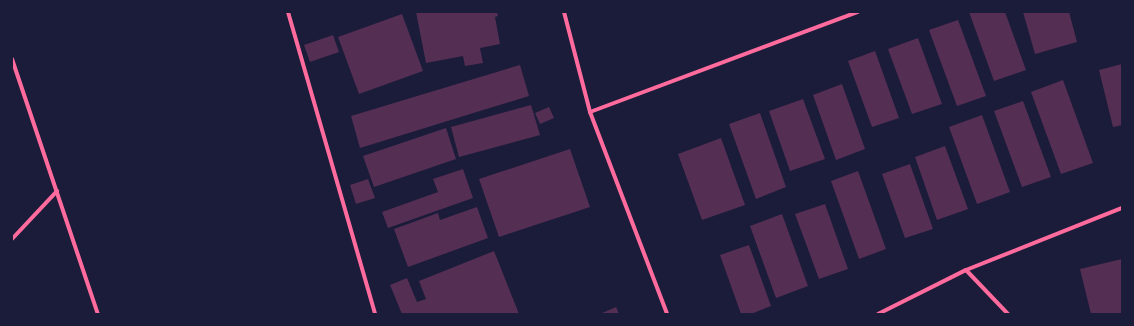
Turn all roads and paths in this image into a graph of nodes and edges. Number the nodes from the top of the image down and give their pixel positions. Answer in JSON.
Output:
{"nodes":[{"id":1,"x":288,"y":12,"type":"edge"},
{"id":2,"x":564,"y":12,"type":"edge"},
{"id":3,"x":858,"y":12,"type":"edge"},
{"id":4,"x":12,"y":59,"type":"edge"},
{"id":5,"x":590,"y":112,"type":"junction"},
{"id":6,"x":57,"y":191,"type":"junction"},
{"id":7,"x":1122,"y":208,"type":"edge"},
{"id":8,"x":12,"y":238,"type":"edge"},
{"id":9,"x":966,"y":270,"type":"junction"},
{"id":10,"x":374,"y":313,"type":"edge"},
{"id":11,"x":98,"y":314,"type":"edge"},
{"id":12,"x":667,"y":314,"type":"edge"},
{"id":13,"x":878,"y":314,"type":"edge"},
{"id":14,"x":1008,"y":314,"type":"edge"}],
"edges":[{"from":1,"to":10,"type":"street"},
{"from":2,"to":5,"type":"street"},
{"from":3,"to":5,"type":"street"},
{"from":4,"to":6,"type":"street"},
{"from":5,"to":12,"type":"street"},
{"from":6,"to":8,"type":"street"},
{"from":6,"to":11,"type":"street"},
{"from":7,"to":9,"type":"street"},
{"from":9,"to":13,"type":"street"},
{"from":9,"to":14,"type":"street"}]}
